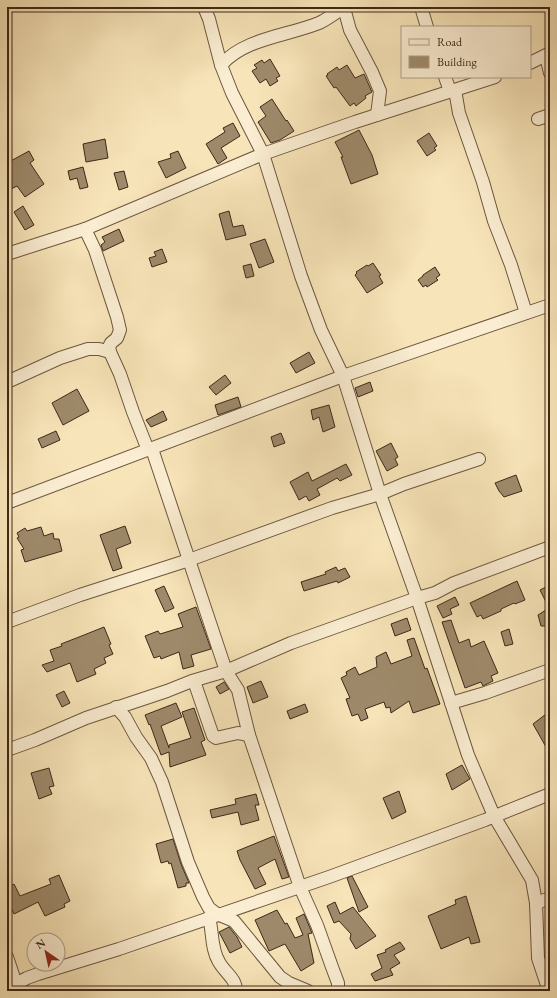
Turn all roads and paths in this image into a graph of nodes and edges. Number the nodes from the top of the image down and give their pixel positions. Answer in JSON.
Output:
{"nodes":[{"id":1,"x":204,"y":7,"type":"edge"},
{"id":2,"x":344,"y":7,"type":"edge"},
{"id":3,"x":421,"y":7,"type":"edge"},
{"id":4,"x":427,"y":26,"type":"edge"},
{"id":5,"x":548,"y":54,"type":"edge"},
{"id":6,"x":531,"y":63,"type":"edge"},
{"id":7,"x":221,"y":65,"type":"junction"},
{"id":8,"x":550,"y":73,"type":"edge"},
{"id":9,"x":446,"y":78,"type":"edge"},
{"id":10,"x":492,"y":78,"type":"edge"},
{"id":11,"x":452,"y":90,"type":"junction"},
{"id":12,"x":377,"y":115,"type":"junction"},
{"id":13,"x":550,"y":115,"type":"edge"},
{"id":14,"x":538,"y":119,"type":"dead end"},
{"id":15,"x":263,"y":154,"type":"junction"},
{"id":16,"x":85,"y":229,"type":"junction"},
{"id":17,"x":7,"y":254,"type":"edge"},
{"id":18,"x":550,"y":305,"type":"edge"},
{"id":19,"x":526,"y":313,"type":"junction"},
{"id":20,"x":110,"y":352,"type":"junction"},
{"id":21,"x":343,"y":376,"type":"junction"},
{"id":22,"x":7,"y":382,"type":"edge"},
{"id":23,"x":150,"y":449,"type":"junction"},
{"id":24,"x":479,"y":459,"type":"dead end"},
{"id":25,"x":380,"y":494,"type":"junction"},
{"id":26,"x":7,"y":503,"type":"edge"},
{"id":27,"x":550,"y":548,"type":"edge"},
{"id":28,"x":189,"y":560,"type":"junction"},
{"id":29,"x":417,"y":598,"type":"junction"},
{"id":30,"x":7,"y":622,"type":"edge"},
{"id":31,"x":550,"y":670,"type":"edge"},
{"id":32,"x":226,"y":671,"type":"junction"},
{"id":33,"x":194,"y":681,"type":"junction"},
{"id":34,"x":451,"y":703,"type":"junction"},
{"id":35,"x":116,"y":708,"type":"junction"},
{"id":36,"x":249,"y":735,"type":"junction"},
{"id":37,"x":7,"y":750,"type":"edge"},
{"id":38,"x":550,"y":794,"type":"edge"},
{"id":39,"x":494,"y":816,"type":"junction"},
{"id":40,"x":300,"y":886,"type":"junction"},
{"id":41,"x":550,"y":898,"type":"edge"},
{"id":42,"x":536,"y":903,"type":"junction"},
{"id":43,"x":213,"y":916,"type":"junction"},
{"id":44,"x":7,"y":957,"type":"edge"},
{"id":45,"x":13,"y":987,"type":"edge"},
{"id":46,"x":236,"y":991,"type":"edge"},
{"id":47,"x":308,"y":991,"type":"edge"},
{"id":48,"x":338,"y":991,"type":"edge"},
{"id":49,"x":549,"y":991,"type":"edge"}],
"edges":[{"from":1,"to":7,"type":"street"},
{"from":2,"to":7,"type":"street"},
{"from":2,"to":12,"type":"street"},
{"from":3,"to":4,"type":"street"},
{"from":5,"to":6,"type":"street"},
{"from":5,"to":8,"type":"street"},
{"from":7,"to":15,"type":"street"},
{"from":9,"to":11,"type":"street"},
{"from":10,"to":11,"type":"street"},
{"from":11,"to":12,"type":"street"},
{"from":11,"to":19,"type":"street"},
{"from":12,"to":15,"type":"street"},
{"from":13,"to":14,"type":"street"},
{"from":15,"to":16,"type":"street"},
{"from":15,"to":21,"type":"street"},
{"from":16,"to":17,"type":"street"},
{"from":16,"to":20,"type":"street"},
{"from":18,"to":19,"type":"street"},
{"from":19,"to":21,"type":"street"},
{"from":20,"to":22,"type":"street"},
{"from":20,"to":23,"type":"street"},
{"from":21,"to":23,"type":"street"},
{"from":21,"to":25,"type":"street"},
{"from":23,"to":26,"type":"street"},
{"from":23,"to":28,"type":"street"},
{"from":24,"to":25,"type":"street"},
{"from":25,"to":28,"type":"street"},
{"from":25,"to":29,"type":"street"},
{"from":27,"to":29,"type":"street"},
{"from":28,"to":30,"type":"street"},
{"from":28,"to":32,"type":"street"},
{"from":29,"to":32,"type":"street"},
{"from":29,"to":34,"type":"street"},
{"from":31,"to":34,"type":"street"},
{"from":32,"to":33,"type":"street"},
{"from":32,"to":36,"type":"street"},
{"from":33,"to":35,"type":"street"},
{"from":33,"to":36,"type":"street"},
{"from":34,"to":39,"type":"street"},
{"from":35,"to":37,"type":"street"},
{"from":35,"to":43,"type":"street"},
{"from":36,"to":40,"type":"street"},
{"from":38,"to":39,"type":"street"},
{"from":39,"to":40,"type":"street"},
{"from":39,"to":42,"type":"street"},
{"from":40,"to":43,"type":"street"},
{"from":40,"to":48,"type":"street"},
{"from":41,"to":42,"type":"street"},
{"from":42,"to":49,"type":"street"},
{"from":43,"to":45,"type":"street"},
{"from":43,"to":46,"type":"street"},
{"from":43,"to":47,"type":"street"},
{"from":44,"to":45,"type":"street"}]}
